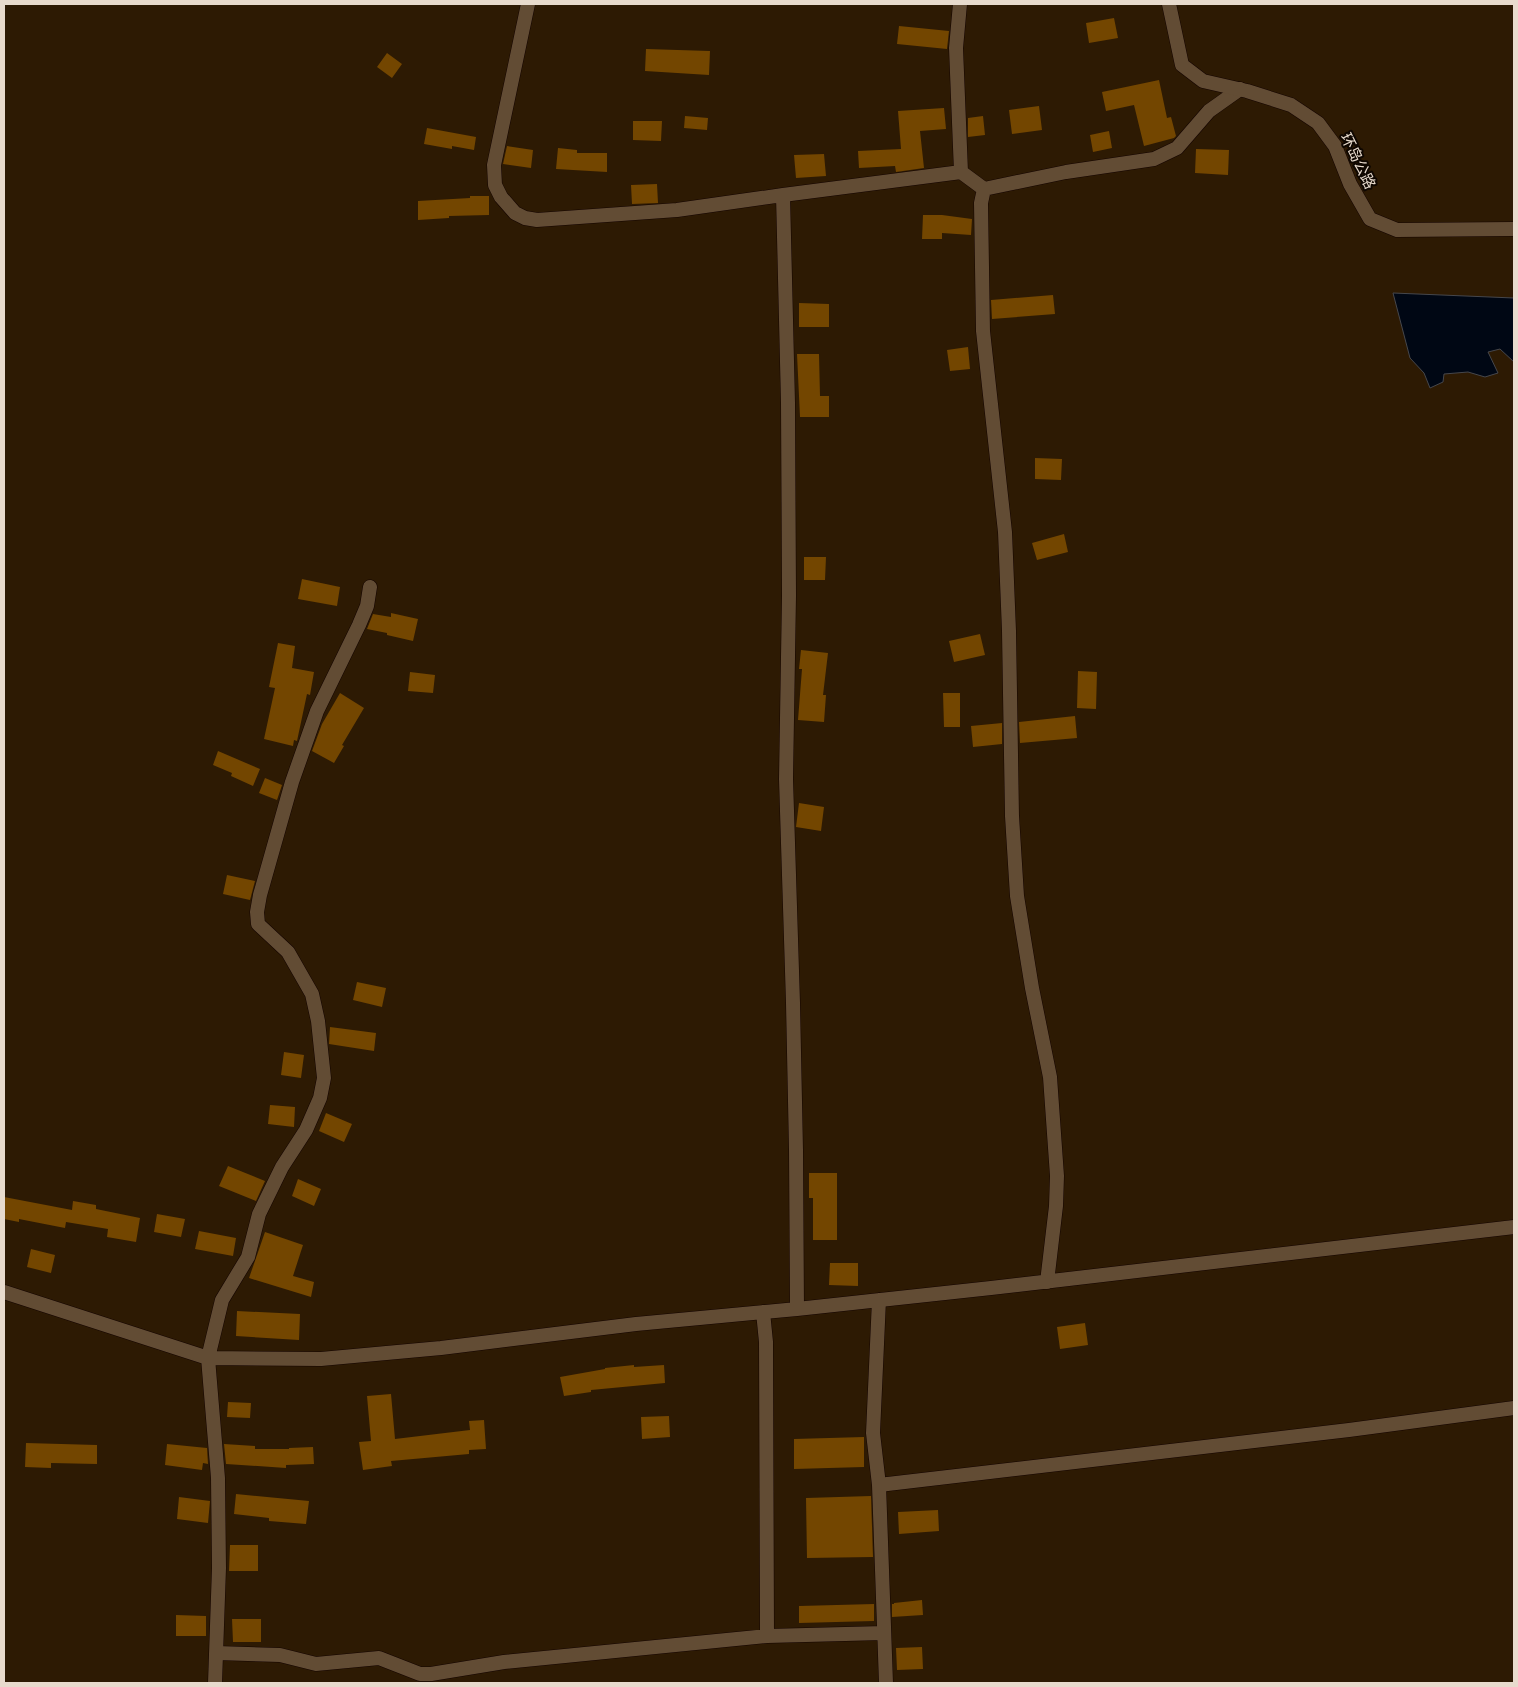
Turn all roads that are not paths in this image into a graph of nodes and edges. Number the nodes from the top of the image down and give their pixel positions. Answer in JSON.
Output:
{"nodes":[{"id":1,"x":528,"y":4,"type":"edge"},
{"id":2,"x":960,"y":4,"type":"edge"},
{"id":3,"x":1169,"y":4,"type":"edge"},
{"id":4,"x":1240,"y":89,"type":"junction"},
{"id":5,"x":961,"y":172,"type":"junction"},
{"id":6,"x":984,"y":189,"type":"junction"},
{"id":7,"x":783,"y":195,"type":"junction"},
{"id":8,"x":1514,"y":230,"type":"edge"},
{"id":9,"x":370,"y":587,"type":"dead end"},
{"id":10,"x":1514,"y":1227,"type":"edge"},
{"id":11,"x":1047,"y":1282,"type":"junction"},
{"id":12,"x":4,"y":1292,"type":"edge"},
{"id":13,"x":879,"y":1300,"type":"junction"},
{"id":14,"x":797,"y":1309,"type":"junction"},
{"id":15,"x":763,"y":1312,"type":"junction"},
{"id":16,"x":208,"y":1358,"type":"junction"},
{"id":17,"x":1514,"y":1408,"type":"edge"},
{"id":18,"x":879,"y":1485,"type":"junction"},
{"id":19,"x":884,"y":1633,"type":"junction"},
{"id":20,"x":766,"y":1636,"type":"junction"},
{"id":21,"x":216,"y":1653,"type":"junction"},
{"id":22,"x":215,"y":1683,"type":"edge"},
{"id":23,"x":886,"y":1683,"type":"edge"}],
"edges":[{"from":1,"to":7,"type":"street"},
{"from":2,"to":5,"type":"street"},
{"from":3,"to":4,"type":"street","name":"环岛公路"},
{"from":4,"to":6,"type":"street"},
{"from":4,"to":8,"type":"street","name":"环岛公路"},
{"from":5,"to":6,"type":"street"},
{"from":5,"to":7,"type":"street"},
{"from":6,"to":11,"type":"street"},
{"from":7,"to":14,"type":"street"},
{"from":9,"to":16,"type":"street"},
{"from":10,"to":11,"type":"street"},
{"from":11,"to":13,"type":"street"},
{"from":12,"to":16,"type":"street"},
{"from":13,"to":14,"type":"street"},
{"from":13,"to":18,"type":"street"},
{"from":14,"to":15,"type":"street"},
{"from":15,"to":16,"type":"street"},
{"from":15,"to":20,"type":"street"},
{"from":16,"to":21,"type":"street"},
{"from":17,"to":18,"type":"street"},
{"from":18,"to":19,"type":"street"},
{"from":19,"to":20,"type":"street"},
{"from":19,"to":23,"type":"street"},
{"from":20,"to":21,"type":"street"},
{"from":21,"to":22,"type":"street"}]}
